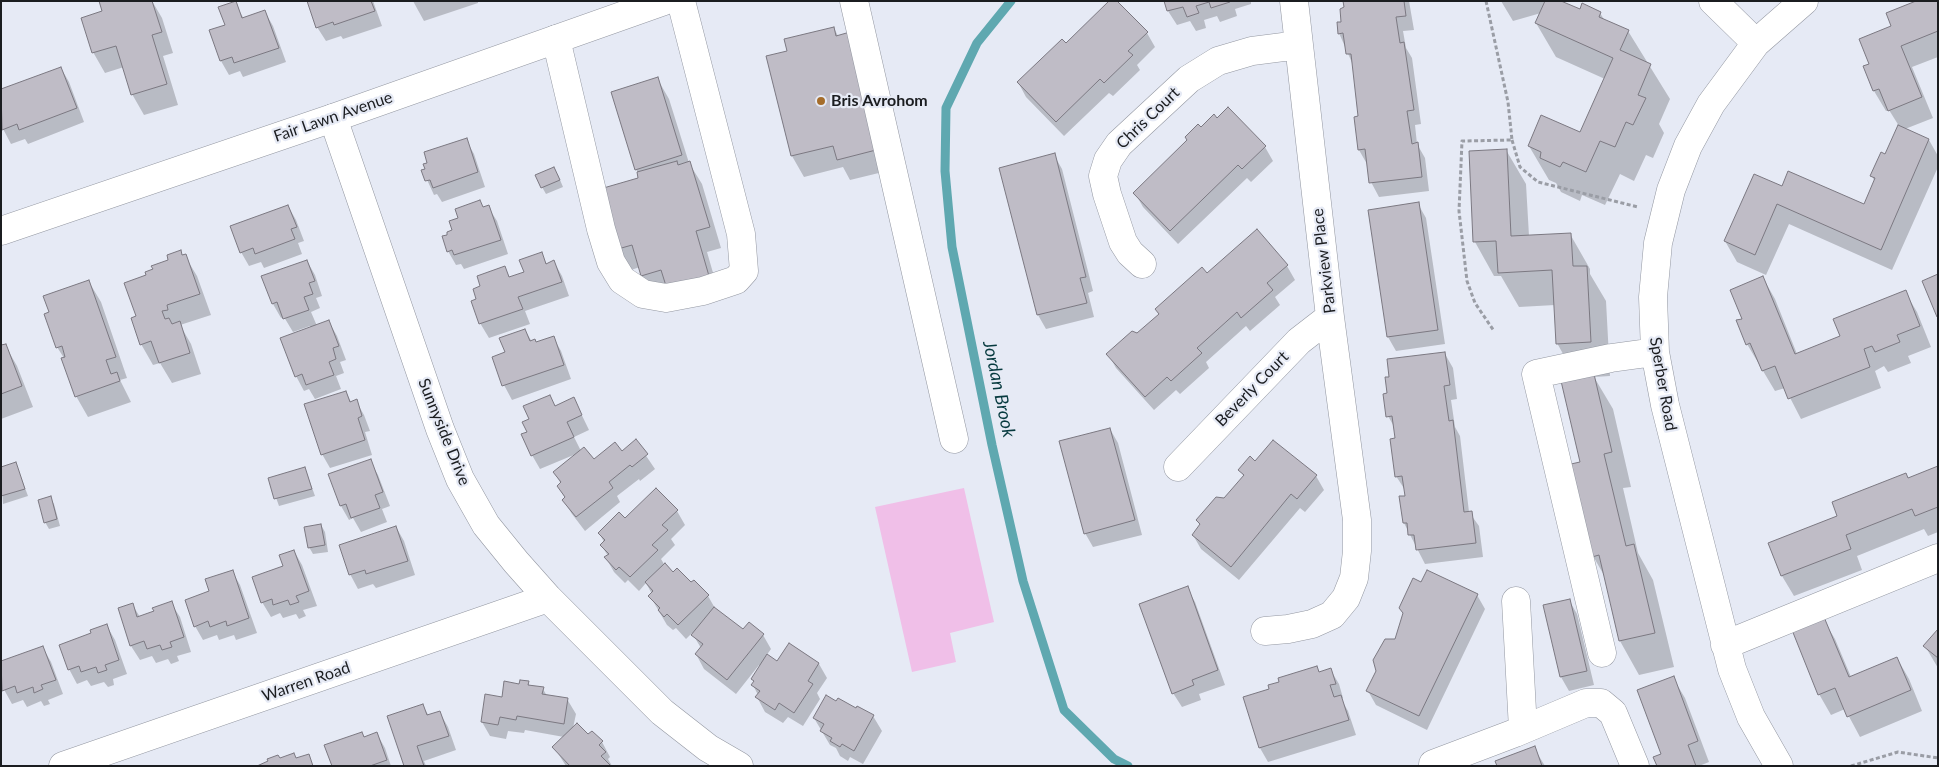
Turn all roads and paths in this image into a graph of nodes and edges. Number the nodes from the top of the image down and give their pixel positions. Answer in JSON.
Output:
{"nodes":[{"id":1,"x":663,"y":1,"type":"edge"},
{"id":2,"x":681,"y":1,"type":"edge"},
{"id":3,"x":854,"y":1,"type":"edge"},
{"id":4,"x":1294,"y":1,"type":"edge"},
{"id":5,"x":1486,"y":1,"type":"edge"},
{"id":6,"x":1713,"y":1,"type":"edge"},
{"id":7,"x":1804,"y":1,"type":"edge"},
{"id":8,"x":556,"y":39,"type":"junction"},
{"id":9,"x":1756,"y":43,"type":"junction"},
{"id":10,"x":1299,"y":45,"type":"junction"},
{"id":11,"x":333,"y":118,"type":"junction"},
{"id":12,"x":1512,"y":140,"type":"junction"},
{"id":13,"x":1666,"y":214,"type":"junction"},
{"id":14,"x":1,"y":231,"type":"edge"},
{"id":15,"x":1142,"y":264,"type":"dead end"},
{"id":16,"x":1330,"y":317,"type":"junction"},
{"id":17,"x":1494,"y":331,"type":"dead end"},
{"id":18,"x":1655,"y":352,"type":"junction"},
{"id":19,"x":954,"y":439,"type":"dead end"},
{"id":20,"x":1178,"y":467,"type":"dead end"},
{"id":21,"x":1938,"y":558,"type":"edge"},
{"id":22,"x":548,"y":598,"type":"junction"},
{"id":23,"x":1516,"y":602,"type":"dead end"},
{"id":24,"x":1265,"y":631,"type":"dead end"},
{"id":25,"x":1725,"y":645,"type":"junction"},
{"id":26,"x":1602,"y":653,"type":"dead end"},
{"id":27,"x":1524,"y":729,"type":"junction"},
{"id":28,"x":1937,"y":757,"type":"edge"},
{"id":29,"x":1433,"y":765,"type":"edge"},
{"id":30,"x":63,"y":766,"type":"edge"},
{"id":31,"x":739,"y":766,"type":"edge"},
{"id":32,"x":1635,"y":766,"type":"edge"},
{"id":33,"x":1778,"y":766,"type":"edge"},
{"id":34,"x":1851,"y":766,"type":"edge"}],
"edges":[{"from":1,"to":8,"type":"street","name":"Fair Lawn Avenue"},
{"from":2,"to":8,"type":"street"},
{"from":3,"to":19,"type":"street"},
{"from":4,"to":10,"type":"street","name":"Parkview Place"},
{"from":5,"to":12,"type":"path"},
{"from":6,"to":9,"type":"street"},
{"from":7,"to":9,"type":"street","name":"Sperber Road"},
{"from":8,"to":11,"type":"street","name":"Fair Lawn Avenue"},
{"from":9,"to":13,"type":"street","name":"Sperber Road"},
{"from":10,"to":15,"type":"street","name":"Chris Court"},
{"from":10,"to":16,"type":"street","name":"Parkview Place"},
{"from":11,"to":14,"type":"street","name":"Fair Lawn Avenue"},
{"from":11,"to":22,"type":"street","name":"Sunnyside Drive"},
{"from":12,"to":13,"type":"path"},
{"from":12,"to":17,"type":"path"},
{"from":13,"to":18,"type":"street","name":"Sperber Road"},
{"from":16,"to":20,"type":"street","name":"Beverly Court"},
{"from":16,"to":24,"type":"street","name":"Parkview Place"},
{"from":18,"to":25,"type":"street","name":"Sperber Road"},
{"from":18,"to":26,"type":"street"},
{"from":21,"to":25,"type":"street"},
{"from":22,"to":30,"type":"street","name":"Warren Road"},
{"from":22,"to":31,"type":"street","name":"Sunnyside Drive"},
{"from":23,"to":27,"type":"street"},
{"from":25,"to":33,"type":"street","name":"Sperber Road"},
{"from":27,"to":29,"type":"street"},
{"from":27,"to":32,"type":"street"},
{"from":28,"to":34,"type":"path"}]}
